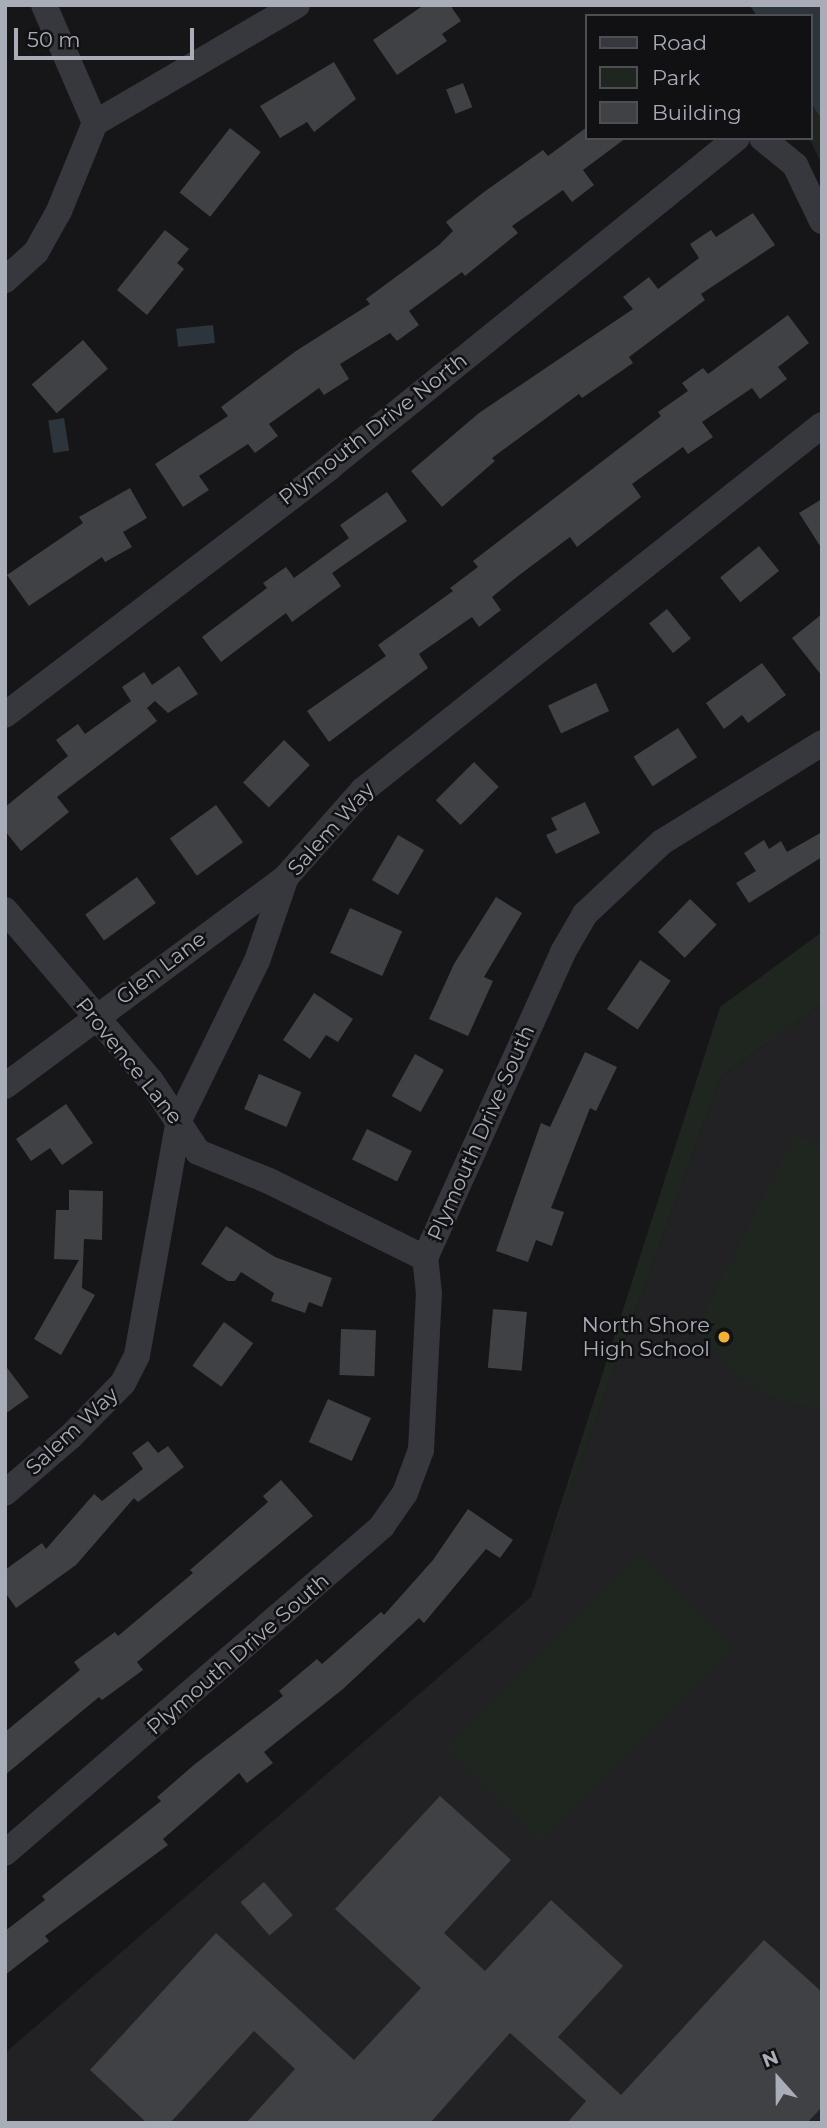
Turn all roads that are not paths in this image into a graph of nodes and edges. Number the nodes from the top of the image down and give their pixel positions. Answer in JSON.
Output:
{"nodes":[{"id":1,"x":44,"y":5,"type":"edge"},
{"id":2,"x":297,"y":5,"type":"edge"},
{"id":3,"x":95,"y":123,"type":"junction"},
{"id":4,"x":735,"y":140,"type":"edge"},
{"id":5,"x":764,"y":140,"type":"edge"},
{"id":6,"x":822,"y":221,"type":"edge"},
{"id":7,"x":5,"y":280,"type":"edge"},
{"id":8,"x":822,"y":425,"type":"edge"},
{"id":9,"x":5,"y":715,"type":"edge"},
{"id":10,"x":822,"y":743,"type":"edge"},
{"id":11,"x":286,"y":877,"type":"junction"},
{"id":12,"x":5,"y":909,"type":"edge"},
{"id":13,"x":94,"y":1018,"type":"junction"},
{"id":14,"x":5,"y":1086,"type":"edge"},
{"id":15,"x":179,"y":1120,"type":"junction"},
{"id":16,"x":425,"y":1258,"type":"junction"},
{"id":17,"x":5,"y":1493,"type":"edge"},
{"id":18,"x":5,"y":1853,"type":"edge"}],
"edges":[{"from":1,"to":3,"type":"street"},
{"from":2,"to":3,"type":"street"},
{"from":3,"to":7,"type":"street"},
{"from":4,"to":9,"type":"street","name":"Plymouth Drive North"},
{"from":5,"to":6,"type":"street"},
{"from":8,"to":11,"type":"street","name":"Salem Way"},
{"from":10,"to":16,"type":"street","name":"Plymouth Drive South"},
{"from":11,"to":13,"type":"street","name":"Glen Lane"},
{"from":11,"to":15,"type":"street","name":"Salem Way"},
{"from":12,"to":13,"type":"street","name":"Provence Lane"},
{"from":13,"to":14,"type":"street","name":"Glen Lane"},
{"from":13,"to":15,"type":"street","name":"Provence Lane"},
{"from":15,"to":16,"type":"street","name":"Provence Lane"},
{"from":15,"to":17,"type":"street","name":"Salem Way"},
{"from":16,"to":18,"type":"street","name":"Plymouth Drive South"}]}
